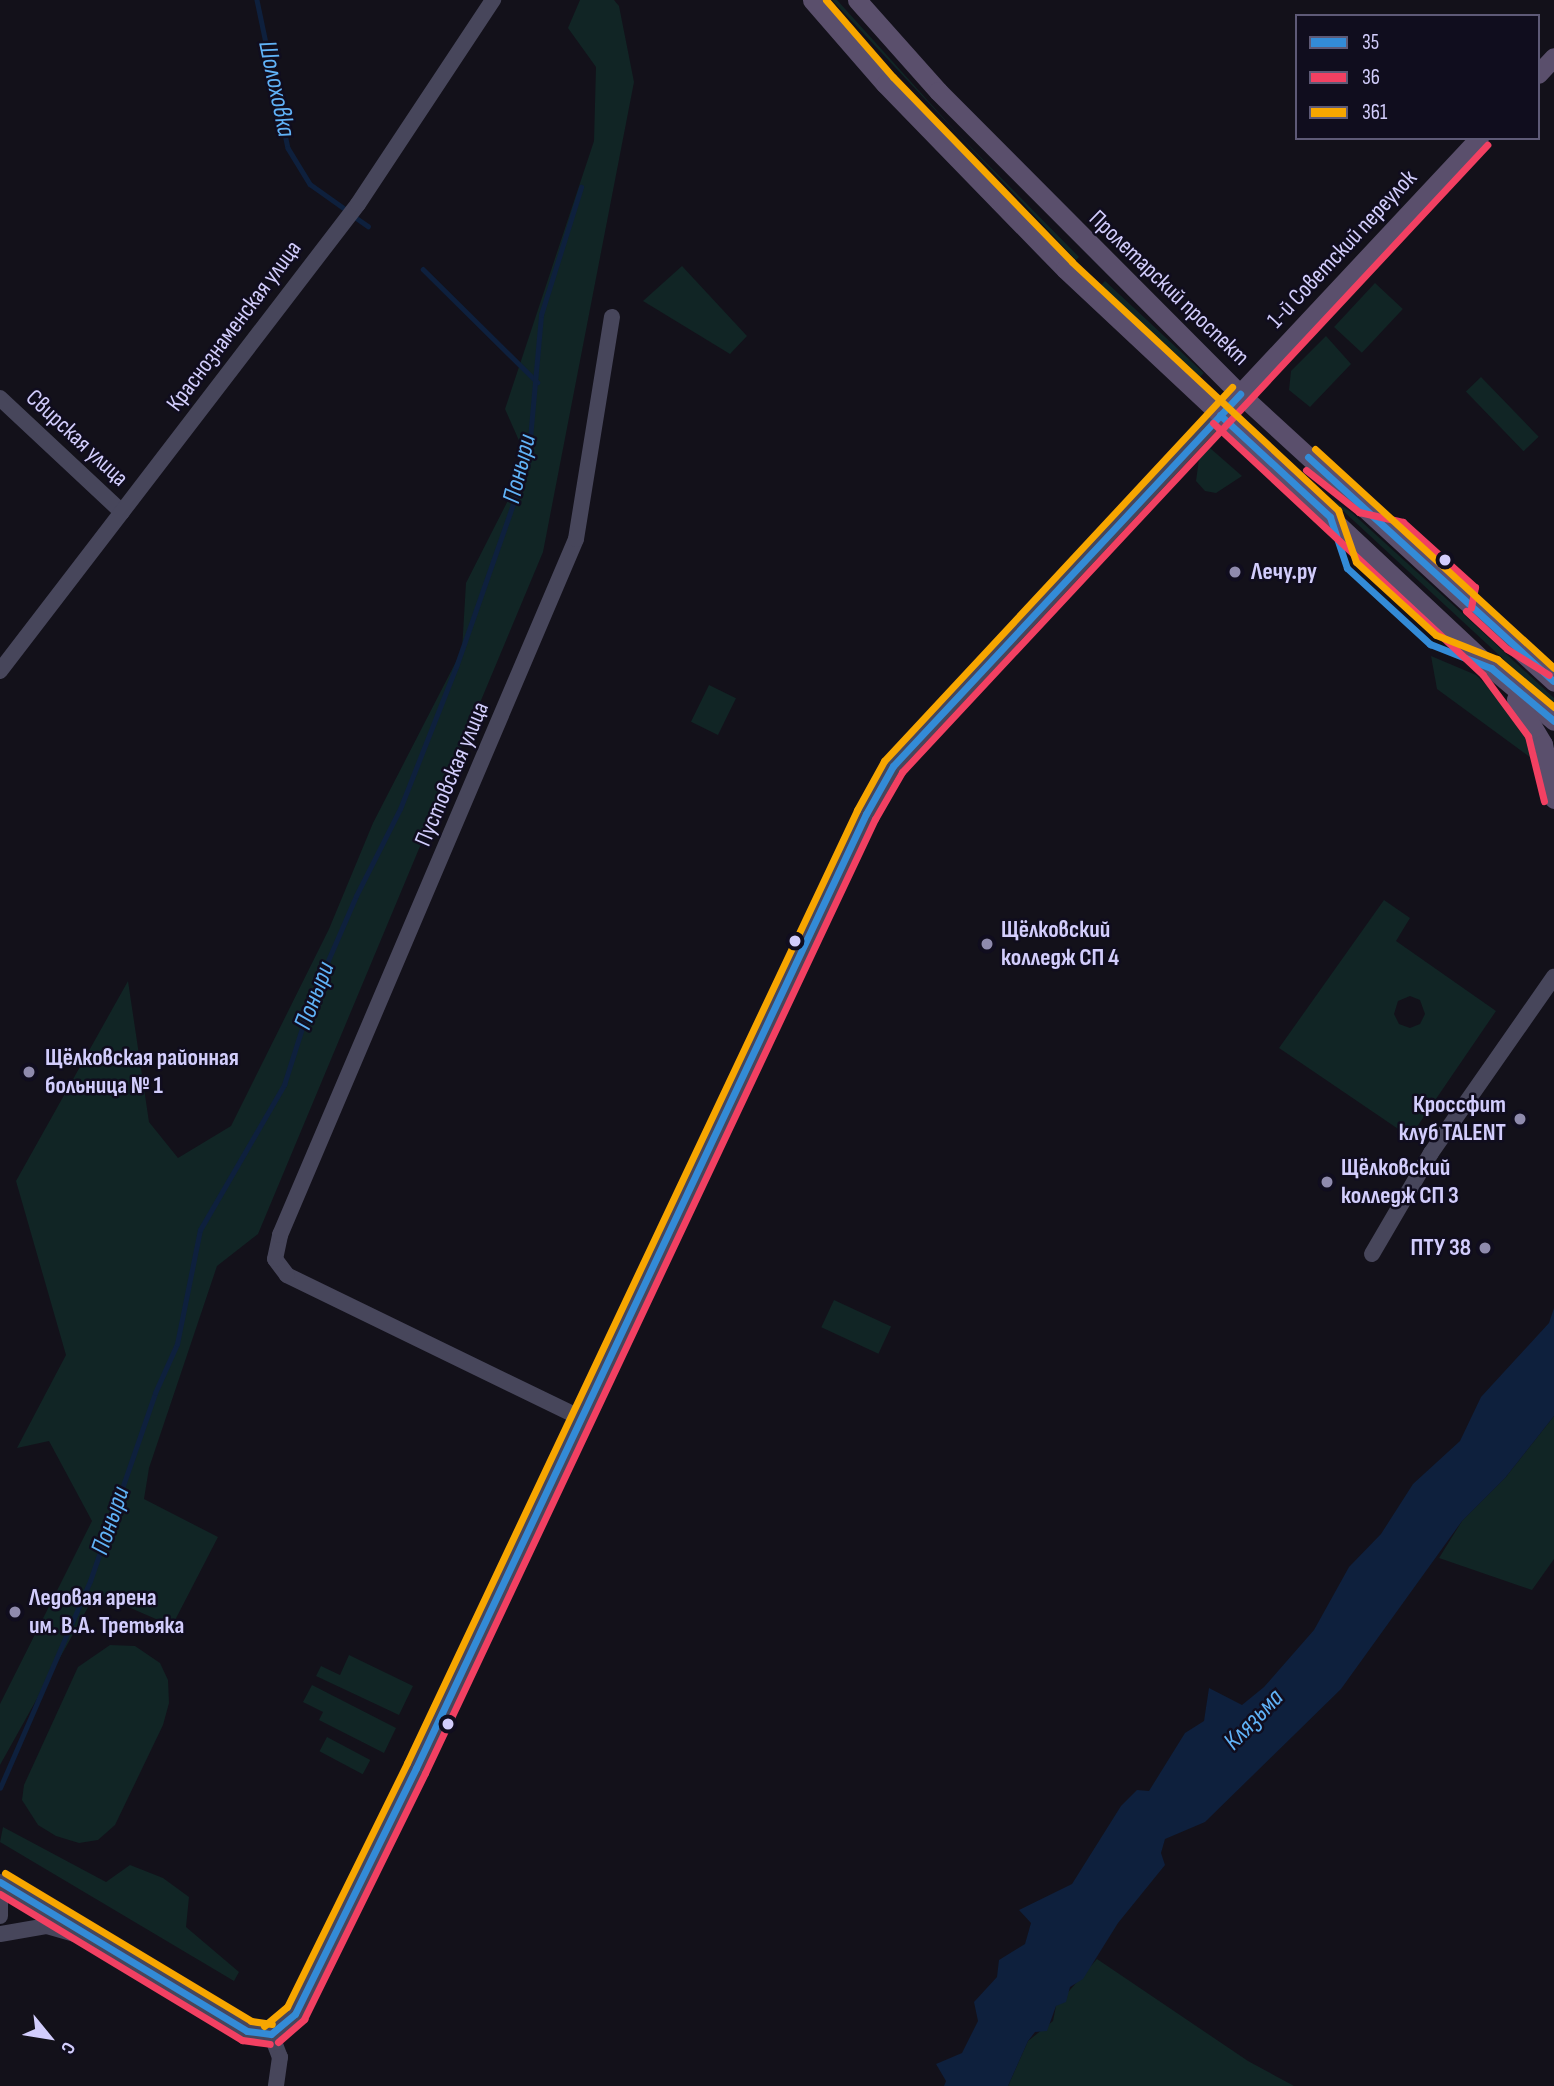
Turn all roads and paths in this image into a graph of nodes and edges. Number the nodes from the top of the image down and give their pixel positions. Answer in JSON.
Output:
{"nodes":[{"id":1,"x":493,"y":0,"type":"edge"},
{"id":2,"x":812,"y":0,"type":"edge"},
{"id":3,"x":857,"y":0,"type":"edge"},
{"id":4,"x":1554,"y":57,"type":"edge"},
{"id":5,"x":1540,"y":72,"type":"edge"},
{"id":6,"x":1477,"y":140,"type":"edge"},
{"id":7,"x":1089,"y":245,"type":"junction"},
{"id":8,"x":1065,"y":270,"type":"junction"},
{"id":9,"x":612,"y":317,"type":"dead end"},
{"id":10,"x":1240,"y":394,"type":"junction"},
{"id":11,"x":0,"y":398,"type":"edge"},
{"id":12,"x":1220,"y":415,"type":"junction"},
{"id":13,"x":122,"y":512,"type":"junction"},
{"id":14,"x":1513,"y":641,"type":"junction"},
{"id":15,"x":1554,"y":666,"type":"edge"},
{"id":16,"x":1491,"y":668,"type":"junction"},
{"id":17,"x":0,"y":671,"type":"edge"},
{"id":18,"x":1554,"y":682,"type":"edge"},
{"id":19,"x":1554,"y":721,"type":"edge"},
{"id":20,"x":1554,"y":799,"type":"edge"},
{"id":21,"x":1554,"y":977,"type":"edge"},
{"id":22,"x":1372,"y":1254,"type":"dead end"},
{"id":23,"x":581,"y":1418,"type":"junction"},
{"id":24,"x":0,"y":1882,"type":"edge"},
{"id":25,"x":0,"y":1897,"type":"edge"},
{"id":26,"x":0,"y":1916,"type":"edge"},
{"id":27,"x":0,"y":1934,"type":"edge"},
{"id":28,"x":94,"y":1939,"type":"junction"},
{"id":29,"x":271,"y":2034,"type":"junction"},
{"id":30,"x":276,"y":2086,"type":"edge"}],
"edges":[{"from":1,"to":13,"type":"street","name":"Краснознаменская улица"},
{"from":2,"to":8,"type":"main road"},
{"from":3,"to":7,"type":"main road","name":"Пролетарский проспект"},
{"from":4,"to":5,"type":"main road"},
{"from":6,"to":10,"type":"main road","name":"1-й Советский переулок"},
{"from":7,"to":8,"type":"main road"},
{"from":7,"to":10,"type":"main road","name":"Пролетарский проспект"},
{"from":8,"to":12,"type":"main road"},
{"from":9,"to":23,"type":"street","name":"Пустовская улица"},
{"from":10,"to":12,"type":"main road","name":"1-й Советский переулок"},
{"from":10,"to":14,"type":"main road","name":"Пролетарский проспект"},
{"from":11,"to":13,"type":"street","name":"Свирская улица"},
{"from":12,"to":16,"type":"main road"},
{"from":12,"to":23,"type":"street"},
{"from":13,"to":17,"type":"street","name":"Краснознаменская улица"},
{"from":14,"to":15,"type":"main road"},
{"from":14,"to":18,"type":"main road","name":"Пролетарский проспект"},
{"from":16,"to":19,"type":"main road"},
{"from":16,"to":20,"type":"main road"},
{"from":21,"to":22,"type":"street"},
{"from":23,"to":29,"type":"street"},
{"from":24,"to":28,"type":"street"},
{"from":25,"to":26,"type":"street"},
{"from":27,"to":28,"type":"street"},
{"from":28,"to":29,"type":"street"},
{"from":29,"to":30,"type":"street"}]}
